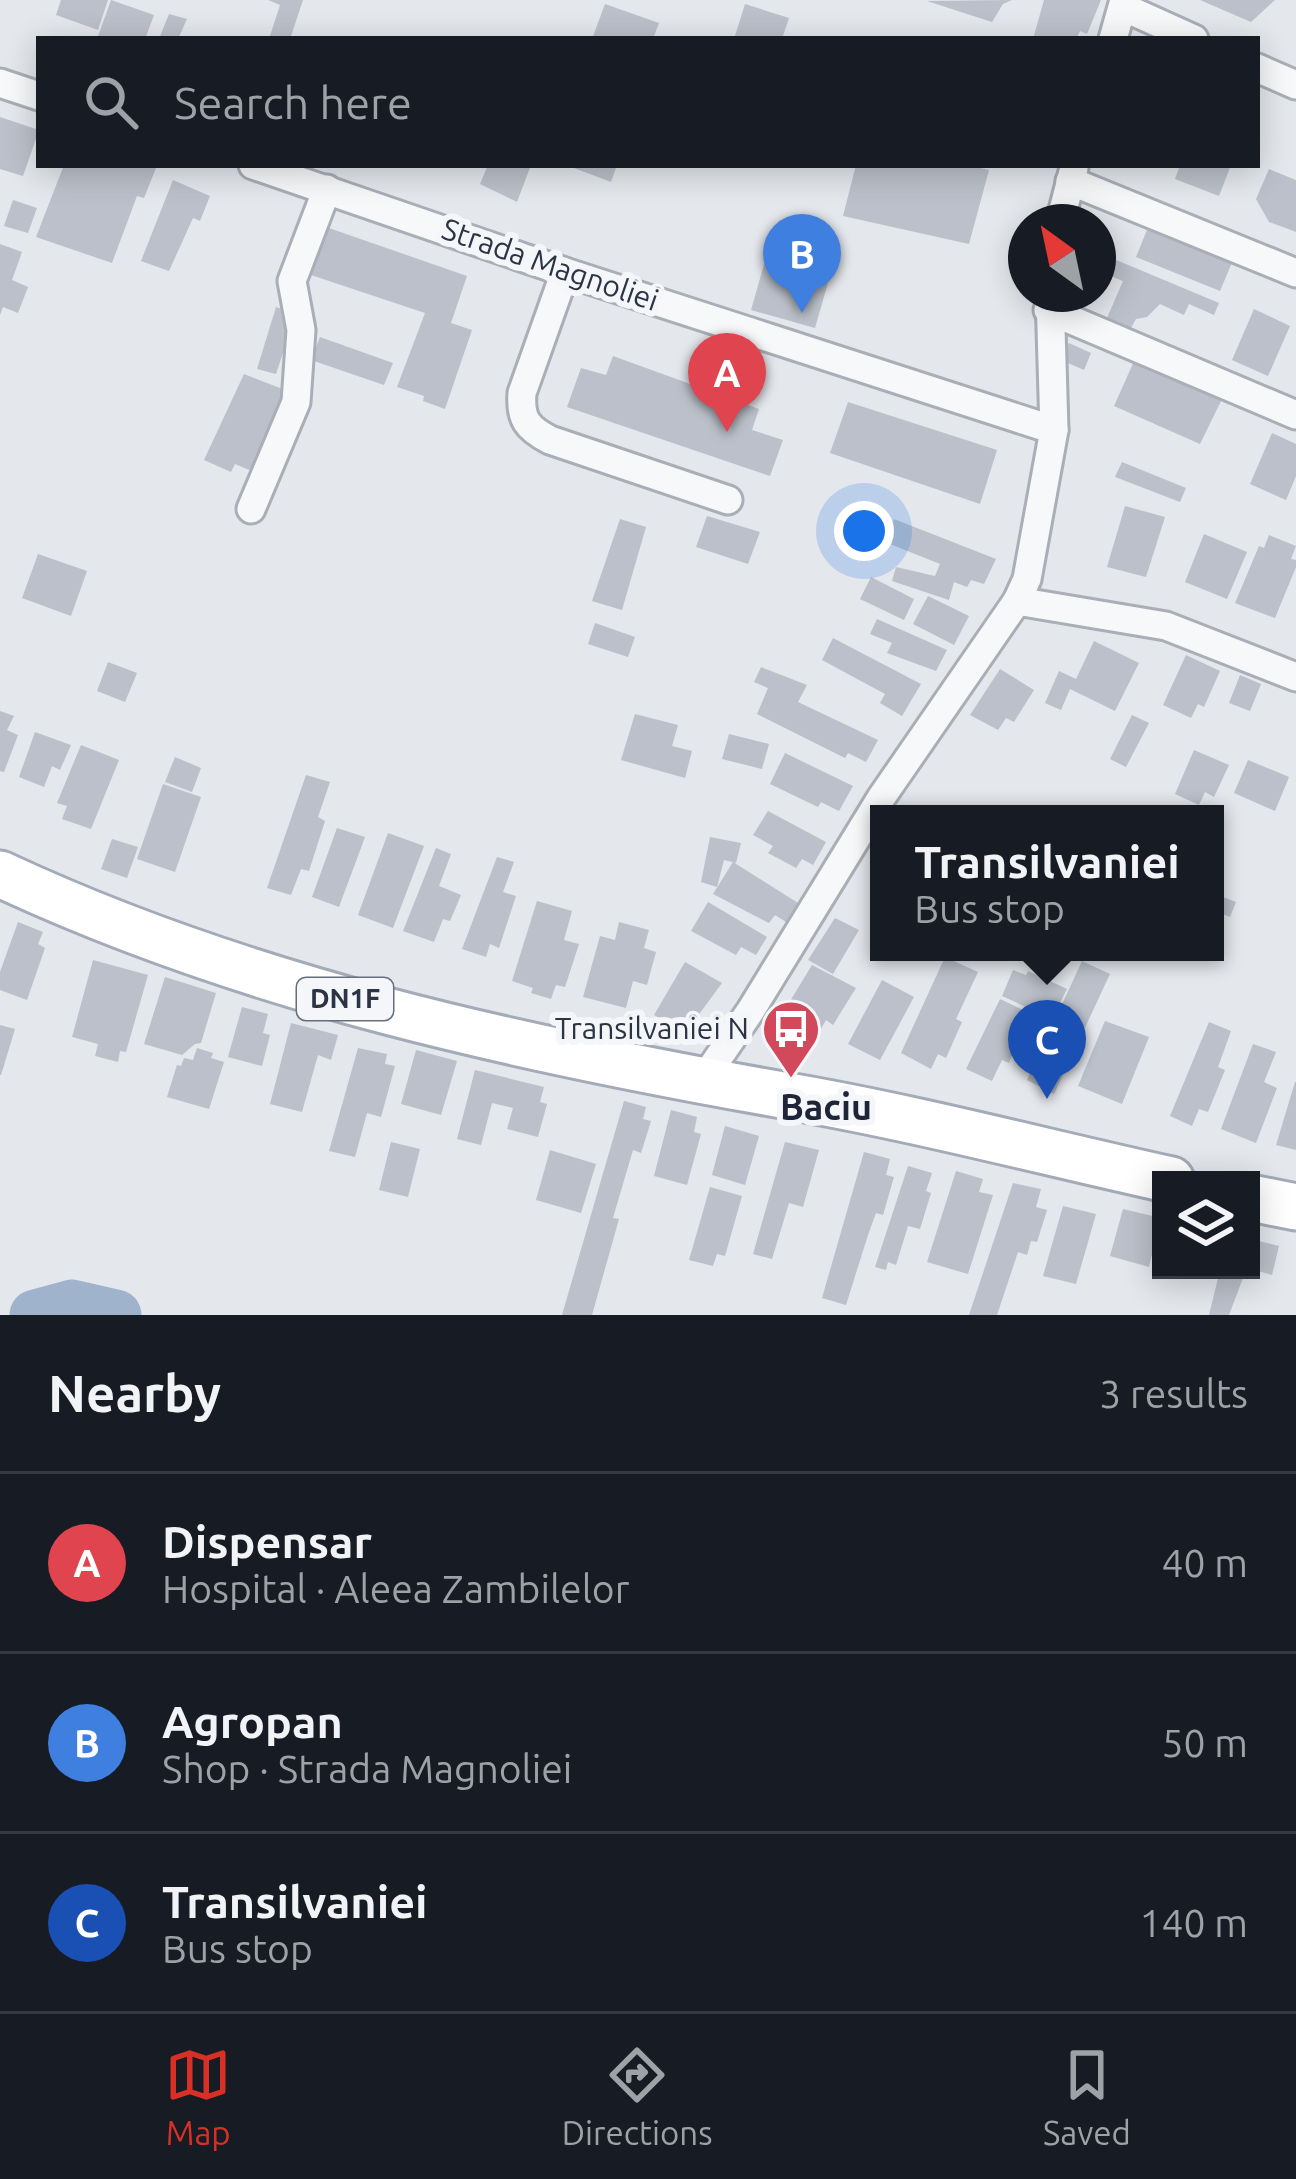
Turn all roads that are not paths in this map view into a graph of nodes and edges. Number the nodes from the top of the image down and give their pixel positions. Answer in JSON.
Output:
{"nodes":[{"id":1,"x":1123,"y":3,"type":"edge"},
{"id":2,"x":1114,"y":36,"type":"edge"},
{"id":3,"x":1188,"y":36,"type":"edge"},
{"id":4,"x":1260,"y":69,"type":"edge"},
{"id":5,"x":0,"y":83,"type":"edge"},
{"id":6,"x":1296,"y":85,"type":"edge"},
{"id":7,"x":36,"y":95,"type":"edge"},
{"id":8,"x":262,"y":168,"type":"edge"},
{"id":9,"x":1072,"y":173,"type":"edge"},
{"id":10,"x":326,"y":189,"type":"junction"},
{"id":11,"x":1064,"y":204,"type":"edge"},
{"id":12,"x":565,"y":272,"type":"junction"},
{"id":13,"x":1296,"y":273,"type":"edge"},
{"id":14,"x":1049,"y":312,"type":"edge"},
{"id":15,"x":1071,"y":312,"type":"edge"},
{"id":16,"x":1296,"y":415,"type":"edge"},
{"id":17,"x":1054,"y":430,"type":"junction"},
{"id":18,"x":728,"y":500,"type":"dead end"},
{"id":19,"x":251,"y":509,"type":"dead end"},
{"id":20,"x":1017,"y":601,"type":"junction"},
{"id":21,"x":1296,"y":677,"type":"edge"},
{"id":22,"x":876,"y":805,"type":"edge"},
{"id":23,"x":870,"y":814,"type":"edge"},
{"id":24,"x":0,"y":874,"type":"edge"},
{"id":25,"x":703,"y":1080,"type":"junction"},
{"id":26,"x":1152,"y":1176,"type":"edge"},
{"id":27,"x":1260,"y":1200,"type":"edge"},
{"id":28,"x":1296,"y":1208,"type":"edge"}],
"edges":[{"from":1,"to":2,"type":"street"},
{"from":1,"to":3,"type":"street"},
{"from":4,"to":6,"type":"street"},
{"from":5,"to":7,"type":"street"},
{"from":8,"to":10,"type":"street","name":"Strada Magnoliei"},
{"from":9,"to":11,"type":"street"},
{"from":9,"to":13,"type":"street"},
{"from":10,"to":12,"type":"street","name":"Strada Magnoliei"},
{"from":10,"to":19,"type":"street"},
{"from":12,"to":17,"type":"street","name":"Strada Magnoliei"},
{"from":12,"to":18,"type":"street"},
{"from":14,"to":17,"type":"street"},
{"from":15,"to":16,"type":"street"},
{"from":17,"to":20,"type":"street"},
{"from":20,"to":21,"type":"street"},
{"from":20,"to":22,"type":"street"},
{"from":23,"to":25,"type":"street"},
{"from":24,"to":25,"type":"main road","number":"DN1F"},
{"from":25,"to":26,"type":"main road","number":"DN1F"},
{"from":27,"to":28,"type":"main road"}]}
